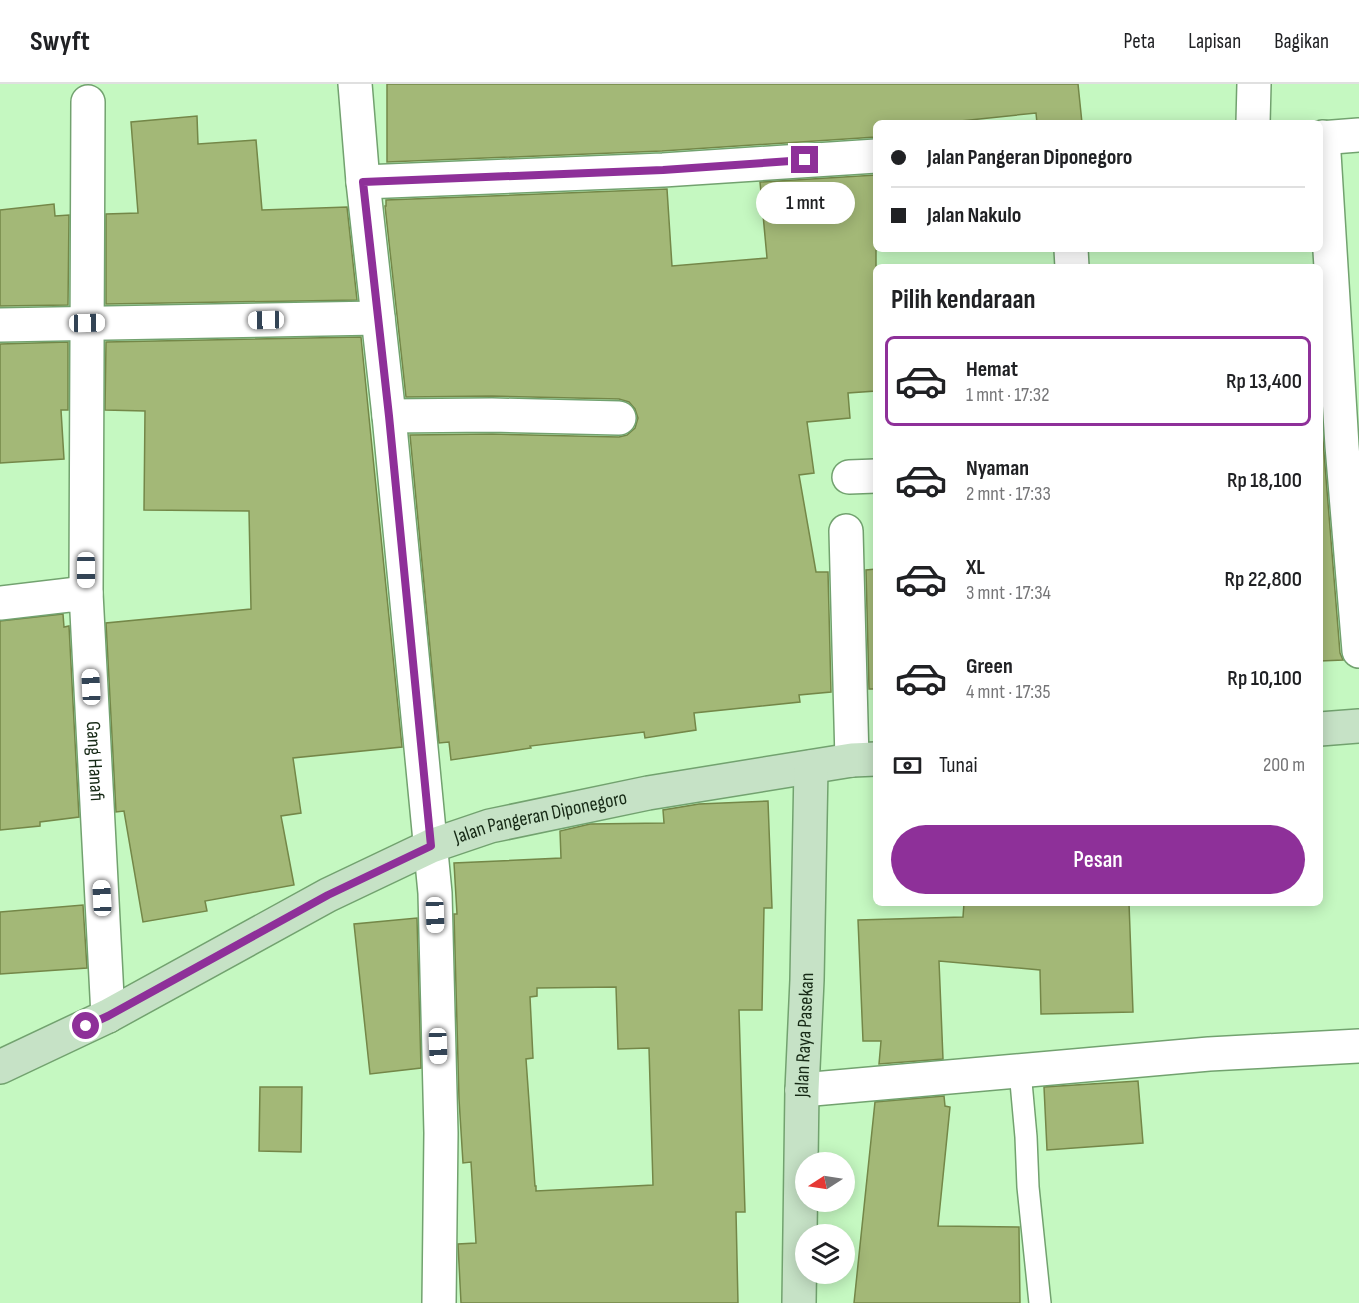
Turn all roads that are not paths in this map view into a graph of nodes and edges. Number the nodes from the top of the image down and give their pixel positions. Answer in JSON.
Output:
{"nodes":[{"id":1,"x":355,"y":84,"type":"edge"},
{"id":2,"x":1254,"y":84,"type":"edge"},
{"id":3,"x":88,"y":102,"type":"dead end"},
{"id":4,"x":1253,"y":120,"type":"edge"},
{"id":5,"x":1359,"y":135,"type":"edge"},
{"id":6,"x":1323,"y":138,"type":"edge"},
{"id":7,"x":1323,"y":153,"type":"edge"},
{"id":8,"x":873,"y":156,"type":"edge"},
{"id":9,"x":363,"y":182,"type":"junction"},
{"id":10,"x":378,"y":318,"type":"junction"},
{"id":11,"x":87,"y":323,"type":"junction"},
{"id":12,"x":0,"y":325,"type":"edge"},
{"id":13,"x":389,"y":416,"type":"junction"},
{"id":14,"x":619,"y":418,"type":"dead end"},
{"id":15,"x":846,"y":531,"type":"dead end"},
{"id":16,"x":86,"y":593,"type":"junction"},
{"id":17,"x":0,"y":603,"type":"edge"},
{"id":18,"x":1359,"y":651,"type":"edge"},
{"id":19,"x":1359,"y":726,"type":"edge"},
{"id":20,"x":1323,"y":729,"type":"edge"},
{"id":21,"x":864,"y":760,"type":"edge"},
{"id":22,"x":811,"y":767,"type":"junction"},
{"id":23,"x":431,"y":846,"type":"junction"},
{"id":24,"x":108,"y":1016,"type":"junction"},
{"id":25,"x":1359,"y":1046,"type":"edge"},
{"id":26,"x":0,"y":1067,"type":"edge"},
{"id":27,"x":1020,"y":1071,"type":"junction"},
{"id":28,"x":802,"y":1090,"type":"junction"},
{"id":29,"x":439,"y":1303,"type":"edge"},
{"id":30,"x":799,"y":1303,"type":"edge"},
{"id":31,"x":1040,"y":1303,"type":"edge"}],
"edges":[{"from":1,"to":9,"type":"street"},
{"from":2,"to":4,"type":"street"},
{"from":3,"to":11,"type":"street","name":"Gang Hanafi"},
{"from":5,"to":6,"type":"street"},
{"from":7,"to":18,"type":"street"},
{"from":8,"to":9,"type":"street"},
{"from":9,"to":10,"type":"street"},
{"from":10,"to":11,"type":"street"},
{"from":10,"to":13,"type":"street"},
{"from":11,"to":12,"type":"street"},
{"from":11,"to":16,"type":"street","name":"Gang Hanafi"},
{"from":13,"to":14,"type":"street"},
{"from":13,"to":23,"type":"street"},
{"from":15,"to":21,"type":"street"},
{"from":16,"to":17,"type":"street"},
{"from":16,"to":24,"type":"street","name":"Gang Hanafi"},
{"from":19,"to":20,"type":"street"},
{"from":21,"to":22,"type":"street","name":"Jalan Pangeran Diponegoro"},
{"from":22,"to":23,"type":"street","name":"Jalan Pangeran Diponegoro"},
{"from":22,"to":28,"type":"street","name":"Jalan Raya Pasekan"},
{"from":23,"to":24,"type":"street","name":"Jalan Pangeran Diponegoro"},
{"from":23,"to":29,"type":"street"},
{"from":24,"to":26,"type":"street","name":"Jalan Pangeran Diponegoro"},
{"from":25,"to":27,"type":"street"},
{"from":27,"to":28,"type":"street"},
{"from":27,"to":31,"type":"lane"},
{"from":28,"to":30,"type":"street","name":"Jalan Raya Pasekan"}]}
